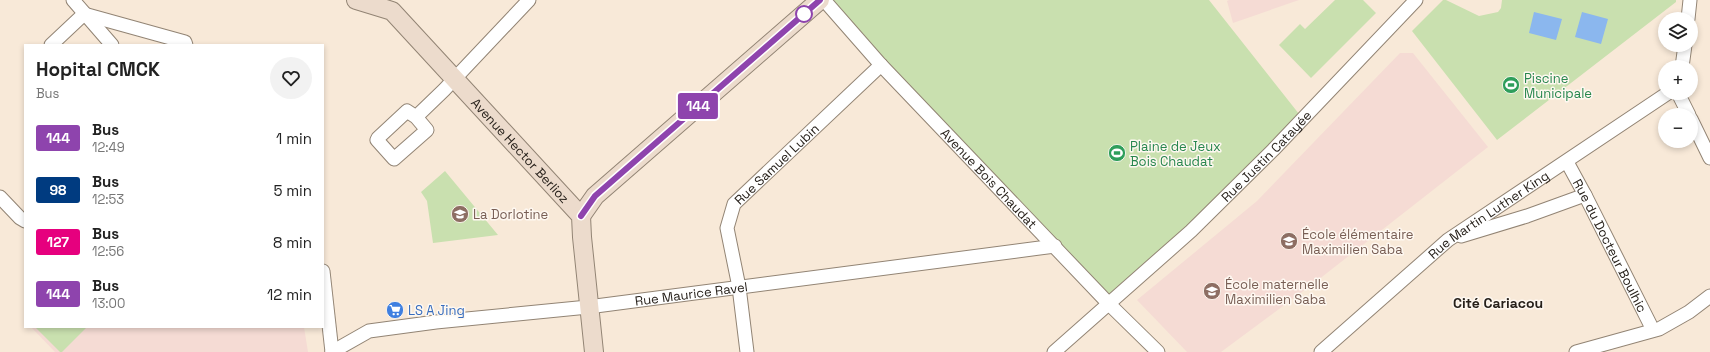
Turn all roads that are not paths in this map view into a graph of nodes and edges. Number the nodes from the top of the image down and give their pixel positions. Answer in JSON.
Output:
{"nodes":[{"id":1,"x":73,"y":0,"type":"edge"},
{"id":2,"x":356,"y":0,"type":"edge"},
{"id":3,"x":529,"y":0,"type":"edge"},
{"id":4,"x":820,"y":0,"type":"edge"},
{"id":5,"x":824,"y":0,"type":"edge"},
{"id":6,"x":1416,"y":0,"type":"edge"},
{"id":7,"x":1690,"y":0,"type":"edge"},
{"id":8,"x":394,"y":6,"type":"edge"},
{"id":9,"x":1689,"y":12,"type":"edge"},
{"id":10,"x":84,"y":14,"type":"junction"},
{"id":11,"x":52,"y":44,"type":"edge"},
{"id":12,"x":111,"y":44,"type":"edge"},
{"id":13,"x":186,"y":44,"type":"edge"},
{"id":14,"x":881,"y":65,"type":"junction"},
{"id":15,"x":454,"y":80,"type":"junction"},
{"id":16,"x":1658,"y":100,"type":"edge"},
{"id":17,"x":416,"y":117,"type":"dead end"},
{"id":18,"x":1698,"y":133,"type":"edge"},
{"id":19,"x":1710,"y":158,"type":"edge"},
{"id":20,"x":1567,"y":162,"type":"junction"},
{"id":21,"x":1585,"y":195,"type":"junction"},
{"id":22,"x":0,"y":197,"type":"edge"},
{"id":23,"x":581,"y":216,"type":"junction"},
{"id":24,"x":24,"y":220,"type":"edge"},
{"id":25,"x":1448,"y":240,"type":"junction"},
{"id":26,"x":1055,"y":246,"type":"junction"},
{"id":27,"x":324,"y":280,"type":"edge"},
{"id":28,"x":739,"y":287,"type":"junction"},
{"id":29,"x":1710,"y":296,"type":"edge"},
{"id":30,"x":1109,"y":304,"type":"junction"},
{"id":31,"x":588,"y":306,"type":"junction"},
{"id":32,"x":1653,"y":330,"type":"junction"},
{"id":33,"x":332,"y":352,"type":"edge"},
{"id":34,"x":594,"y":352,"type":"edge"},
{"id":35,"x":747,"y":352,"type":"edge"},
{"id":36,"x":1054,"y":352,"type":"edge"},
{"id":37,"x":1158,"y":352,"type":"edge"},
{"id":38,"x":1321,"y":352,"type":"edge"},
{"id":39,"x":1576,"y":352,"type":"edge"}],
"edges":[{"from":1,"to":10,"type":"street"},
{"from":2,"to":8,"type":"street","name":"Avenue Hector Berlioz"},
{"from":3,"to":15,"type":"street"},
{"from":4,"to":23,"type":"street"},
{"from":5,"to":14,"type":"street","name":"Avenue Bois Chaudat"},
{"from":6,"to":30,"type":"street","name":"Rue Justin Catayée"},
{"from":7,"to":9,"type":"street"},
{"from":8,"to":15,"type":"street","name":"Avenue Hector Berlioz"},
{"from":10,"to":11,"type":"street"},
{"from":10,"to":12,"type":"street"},
{"from":10,"to":13,"type":"street"},
{"from":14,"to":26,"type":"street","name":"Avenue Bois Chaudat"},
{"from":14,"to":28,"type":"street","name":"Rue Samuel Lubin"},
{"from":15,"to":17,"type":"street"},
{"from":15,"to":23,"type":"street","name":"Avenue Hector Berlioz"},
{"from":16,"to":20,"type":"street","name":"Rue Martin Luther King"},
{"from":18,"to":19,"type":"street"},
{"from":20,"to":21,"type":"street","name":"Rue du Docteur Boulhic"},
{"from":20,"to":25,"type":"street","name":"Rue Martin Luther King"},
{"from":21,"to":25,"type":"street"},
{"from":21,"to":32,"type":"street","name":"Rue du Docteur Boulhic"},
{"from":22,"to":24,"type":"street"},
{"from":23,"to":31,"type":"street"},
{"from":25,"to":38,"type":"street","name":"Rue Martin Luther King"},
{"from":26,"to":28,"type":"street","name":"Rue Maurice Ravel"},
{"from":26,"to":30,"type":"street","name":"Avenue Bois Chaudat"},
{"from":27,"to":33,"type":"street"},
{"from":28,"to":31,"type":"street","name":"Rue Maurice Ravel"},
{"from":28,"to":35,"type":"street","name":"Rue Samuel Lubin"},
{"from":29,"to":32,"type":"street"},
{"from":30,"to":36,"type":"street","name":"Rue Justin Catayée"},
{"from":30,"to":37,"type":"street","name":"Avenue Bois Chaudat"},
{"from":31,"to":33,"type":"street","name":"Rue Maurice Ravel"},
{"from":31,"to":34,"type":"street"},
{"from":32,"to":39,"type":"street"}]}
